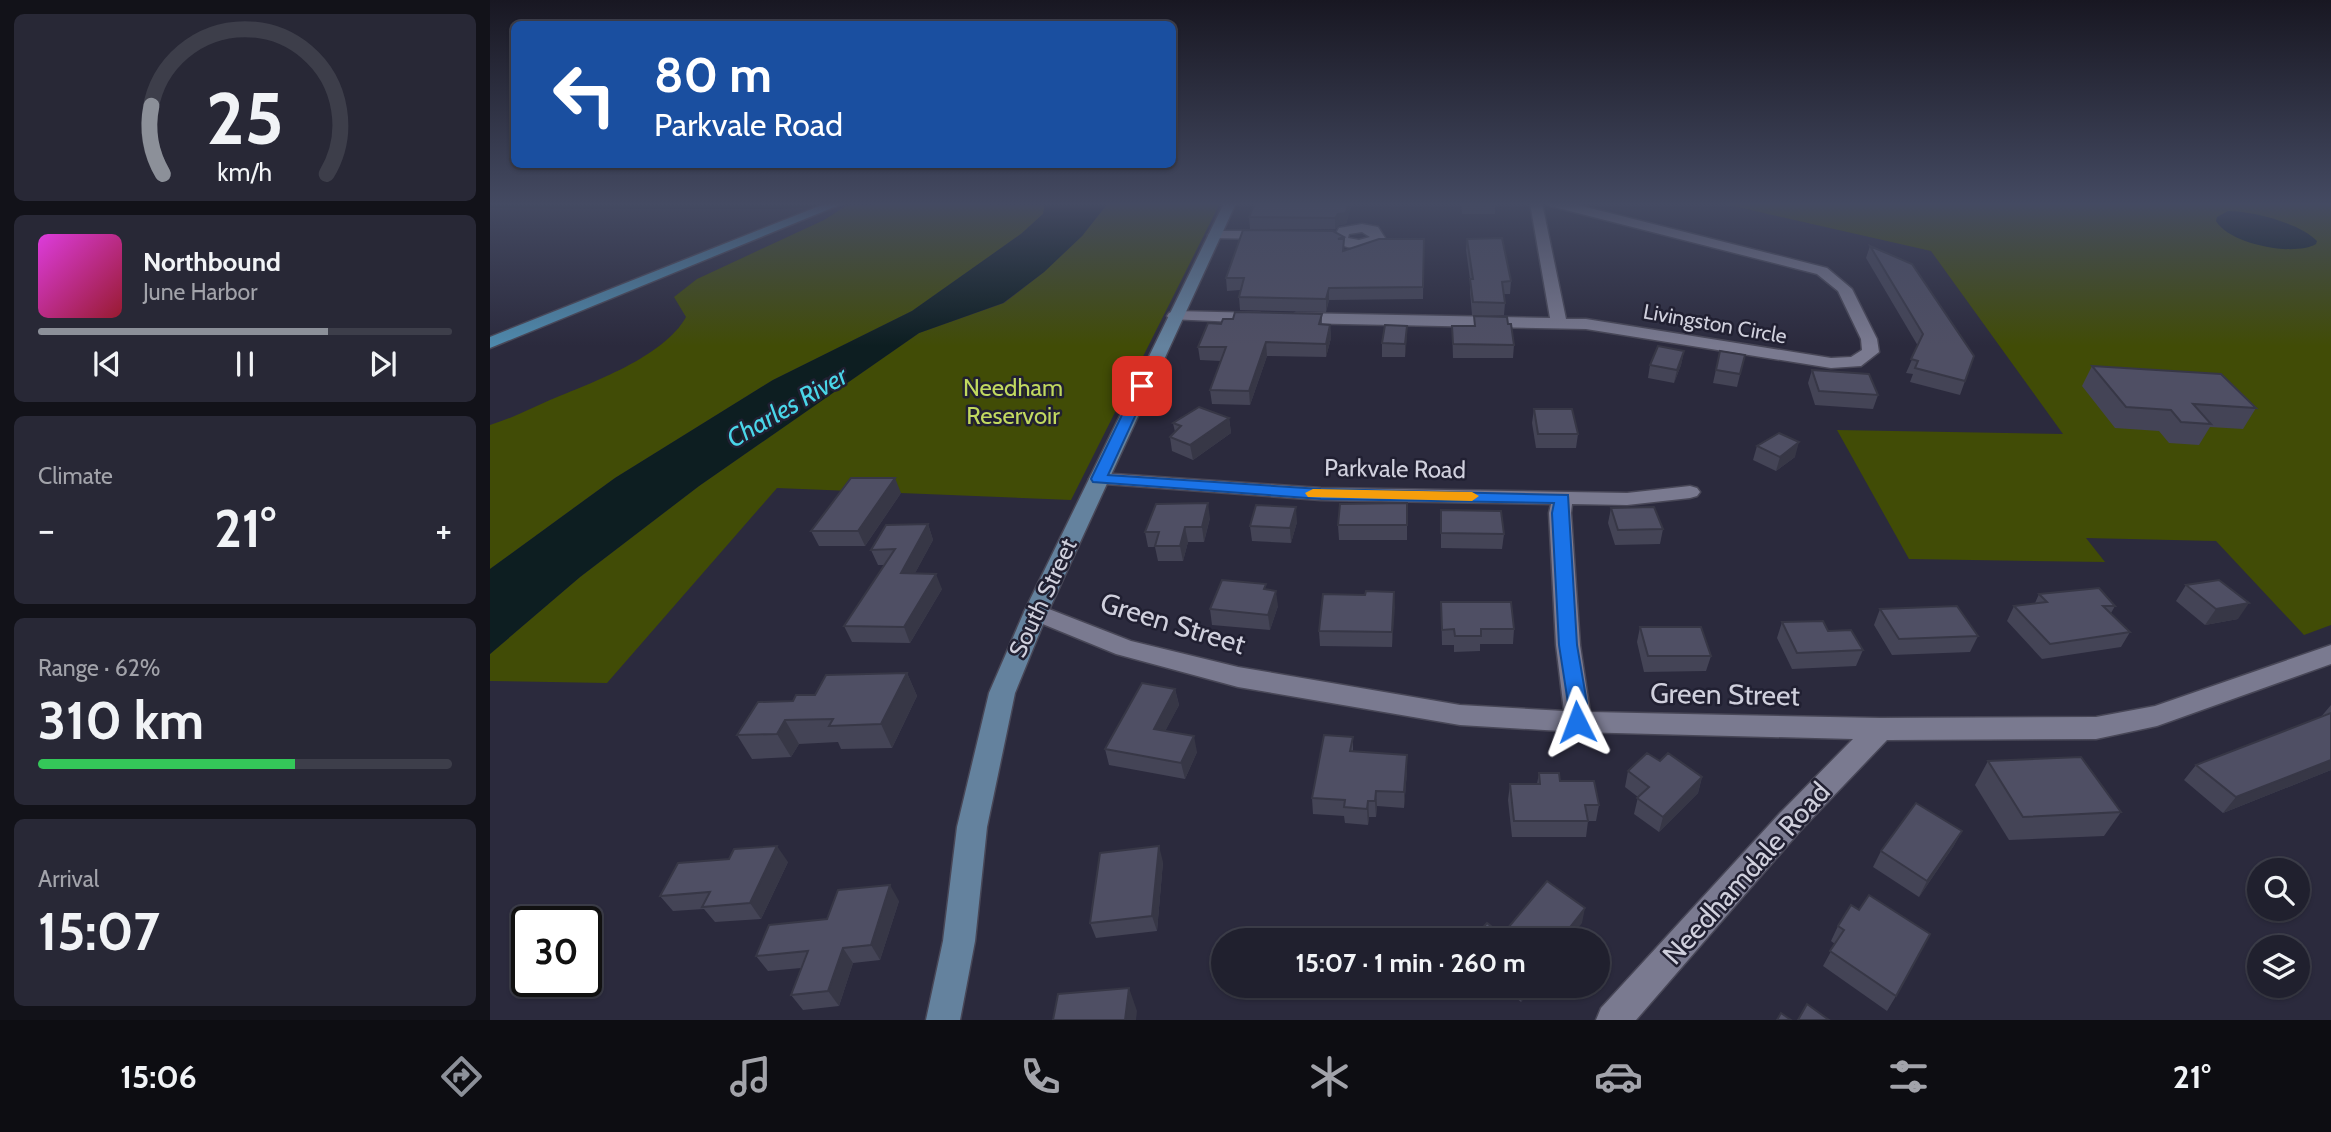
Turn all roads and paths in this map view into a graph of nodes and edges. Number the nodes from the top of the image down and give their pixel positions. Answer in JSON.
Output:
{"nodes":[{"id":1,"x":720,"y":251,"type":"edge"},
{"id":2,"x":1206,"y":251,"type":"edge"},
{"id":3,"x":1545,"y":251,"type":"edge"},
{"id":4,"x":1742,"y":251,"type":"edge"},
{"id":5,"x":1175,"y":316,"type":"junction"},
{"id":6,"x":1559,"y":323,"type":"junction"},
{"id":7,"x":490,"y":343,"type":"edge"},
{"id":8,"x":1098,"y":479,"type":"junction"},
{"id":9,"x":1690,"y":492,"type":"dead end"},
{"id":10,"x":1563,"y":498,"type":"junction"},
{"id":11,"x":1035,"y":612,"type":"junction"},
{"id":12,"x":2331,"y":654,"type":"edge"},
{"id":13,"x":1577,"y":722,"type":"junction"},
{"id":14,"x":1880,"y":729,"type":"junction"},
{"id":15,"x":943,"y":1020,"type":"edge"},
{"id":16,"x":1613,"y":1020,"type":"edge"}],
"edges":[{"from":1,"to":7,"type":"main road"},
{"from":2,"to":5,"type":"street","name":"South Street"},
{"from":3,"to":6,"type":"street"},
{"from":4,"to":6,"type":"street","name":"Livingston Circle"},
{"from":5,"to":6,"type":"street","name":"Livingston Circle"},
{"from":5,"to":8,"type":"street","name":"South Street"},
{"from":8,"to":10,"type":"street","name":"Parkvale Road"},
{"from":8,"to":11,"type":"street","name":"South Street"},
{"from":9,"to":10,"type":"street","name":"Parkvale Road"},
{"from":10,"to":13,"type":"street"},
{"from":11,"to":13,"type":"street","name":"Green Street"},
{"from":11,"to":15,"type":"street","name":"South Street"},
{"from":12,"to":14,"type":"street","name":"Green Street"},
{"from":13,"to":14,"type":"street","name":"Green Street"},
{"from":14,"to":16,"type":"street","name":"Needhamdale Road"}]}
